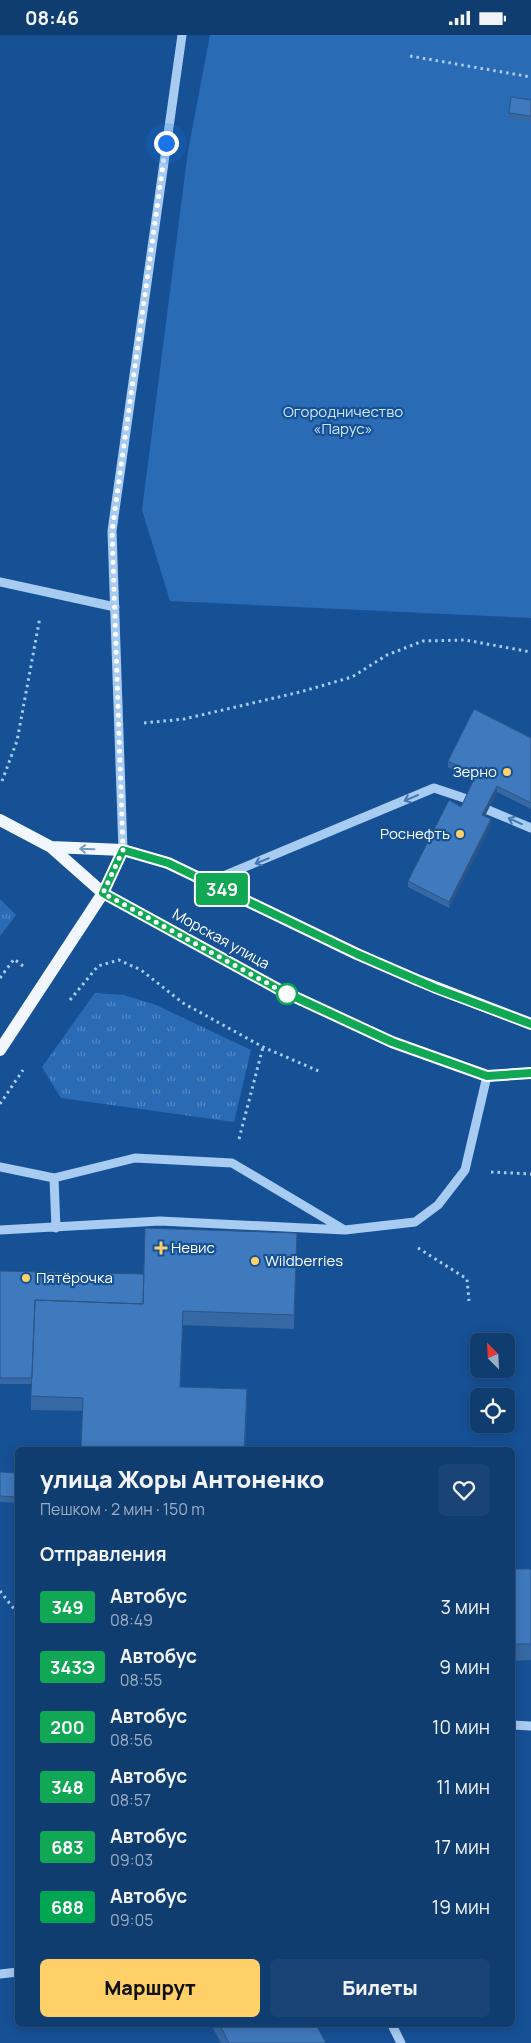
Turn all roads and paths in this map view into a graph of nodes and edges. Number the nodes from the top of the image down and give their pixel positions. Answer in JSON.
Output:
{"nodes":[{"id":1,"x":182,"y":35,"type":"edge"},
{"id":2,"x":410,"y":56,"type":"dead end"},
{"id":3,"x":531,"y":77,"type":"edge"},
{"id":4,"x":0,"y":582,"type":"edge"},
{"id":5,"x":45,"y":592,"type":"junction"},
{"id":6,"x":115,"y":607,"type":"junction"},
{"id":7,"x":531,"y":652,"type":"edge"},
{"id":8,"x":119,"y":727,"type":"junction"},
{"id":9,"x":2,"y":781,"type":"dead end"},
{"id":10,"x":467,"y":799,"type":"edge"},
{"id":11,"x":488,"y":810,"type":"edge"},
{"id":12,"x":0,"y":820,"type":"edge"},
{"id":13,"x":531,"y":828,"type":"edge"},
{"id":14,"x":51,"y":847,"type":"junction"},
{"id":15,"x":123,"y":850,"type":"junction"},
{"id":16,"x":208,"y":883,"type":"junction"},
{"id":17,"x":103,"y":893,"type":"junction"},
{"id":18,"x":24,"y":968,"type":"dead end"},
{"id":19,"x":0,"y":978,"type":"edge"},
{"id":20,"x":69,"y":1001,"type":"dead end"},
{"id":21,"x":531,"y":1024,"type":"edge"},
{"id":22,"x":263,"y":1047,"type":"junction"},
{"id":23,"x":0,"y":1050,"type":"edge"},
{"id":24,"x":26,"y":1065,"type":"dead end"},
{"id":25,"x":321,"y":1071,"type":"dead end"},
{"id":26,"x":531,"y":1073,"type":"edge"},
{"id":27,"x":487,"y":1076,"type":"junction"},
{"id":28,"x":0,"y":1104,"type":"edge"},
{"id":29,"x":232,"y":1163,"type":"junction"},
{"id":30,"x":0,"y":1167,"type":"edge"},
{"id":31,"x":465,"y":1170,"type":"junction"},
{"id":32,"x":531,"y":1174,"type":"edge"},
{"id":33,"x":54,"y":1177,"type":"junction"},
{"id":34,"x":385,"y":1227,"type":"junction"},
{"id":35,"x":56,"y":1228,"type":"junction"},
{"id":36,"x":0,"y":1230,"type":"edge"},
{"id":37,"x":345,"y":1230,"type":"junction"},
{"id":38,"x":469,"y":1301,"type":"dead end"},
{"id":39,"x":0,"y":1591,"type":"edge"},
{"id":40,"x":15,"y":1610,"type":"edge"},
{"id":41,"x":515,"y":1725,"type":"edge"},
{"id":42,"x":531,"y":1726,"type":"edge"},
{"id":43,"x":15,"y":1972,"type":"edge"},
{"id":44,"x":0,"y":1974,"type":"edge"},
{"id":45,"x":393,"y":2027,"type":"edge"},
{"id":46,"x":401,"y":2043,"type":"edge"}],
"edges":[{"from":1,"to":6,"type":"street"},
{"from":2,"to":3,"type":"path"},
{"from":4,"to":5,"type":"street"},
{"from":5,"to":6,"type":"street"},
{"from":5,"to":9,"type":"path"},
{"from":6,"to":8,"type":"street"},
{"from":7,"to":8,"type":"path"},
{"from":8,"to":15,"type":"street"},
{"from":10,"to":16,"type":"street","one_way":true},
{"from":13,"to":11,"type":"street","one_way":true},
{"from":12,"to":14,"type":"main road","name":"Морская улица"},
{"from":15,"to":14,"type":"main road","name":"Морская улица","one_way":true},
{"from":14,"to":17,"type":"main road","name":"Морская улица"},
{"from":15,"to":16,"type":"main road","name":"Морская улица"},
{"from":15,"to":17,"type":"main road"},
{"from":16,"to":21,"type":"main road","name":"Морская улица"},
{"from":17,"to":23,"type":"main road"},
{"from":17,"to":27,"type":"main road","name":"Морская улица"},
{"from":18,"to":19,"type":"path"},
{"from":20,"to":22,"type":"path"},
{"from":22,"to":25,"type":"path"},
{"from":22,"to":29,"type":"path"},
{"from":24,"to":28,"type":"path"},
{"from":26,"to":27,"type":"main road","name":"Морская улица"},
{"from":27,"to":31,"type":"street"},
{"from":29,"to":33,"type":"street"},
{"from":29,"to":37,"type":"street"},
{"from":30,"to":33,"type":"street"},
{"from":31,"to":32,"type":"path"},
{"from":31,"to":34,"type":"street"},
{"from":33,"to":35,"type":"street"},
{"from":34,"to":37,"type":"street"},
{"from":34,"to":38,"type":"path"},
{"from":35,"to":36,"type":"street"},
{"from":35,"to":37,"type":"street"},
{"from":39,"to":40,"type":"path"},
{"from":41,"to":42,"type":"street"},
{"from":43,"to":44,"type":"street"},
{"from":45,"to":46,"type":"street"}]}
